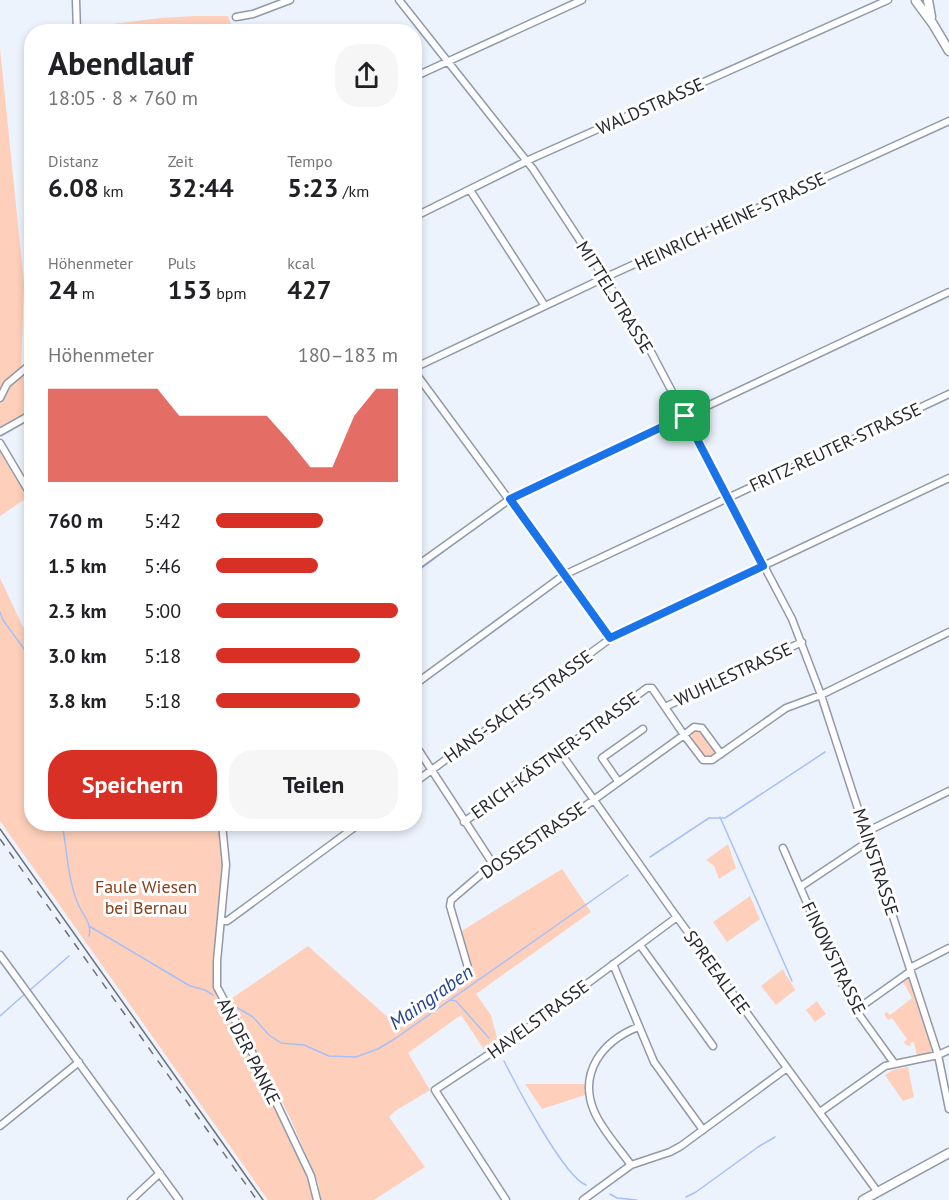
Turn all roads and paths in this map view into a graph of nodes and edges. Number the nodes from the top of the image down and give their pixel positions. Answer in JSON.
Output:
{"nodes":[{"id":1,"x":76,"y":0,"type":"edge"},
{"id":2,"x":265,"y":0,"type":"edge"},
{"id":3,"x":290,"y":0,"type":"edge"},
{"id":4,"x":399,"y":0,"type":"edge"},
{"id":5,"x":582,"y":0,"type":"edge"},
{"id":6,"x":888,"y":0,"type":"edge"},
{"id":7,"x":920,"y":0,"type":"edge"},
{"id":8,"x":269,"y":9,"type":"junction"},
{"id":9,"x":236,"y":17,"type":"dead end"},
{"id":10,"x":77,"y":24,"type":"edge"},
{"id":11,"x":418,"y":24,"type":"edge"},
{"id":12,"x":422,"y":29,"type":"edge"},
{"id":13,"x":949,"y":51,"type":"edge"},
{"id":14,"x":448,"y":62,"type":"junction"},
{"id":15,"x":422,"y":73,"type":"edge"},
{"id":16,"x":949,"y":121,"type":"edge"},
{"id":17,"x":527,"y":161,"type":"junction"},
{"id":18,"x":470,"y":190,"type":"junction"},
{"id":19,"x":422,"y":213,"type":"edge"},
{"id":20,"x":604,"y":278,"type":"junction"},
{"id":21,"x":949,"y":292,"type":"edge"},
{"id":22,"x":545,"y":306,"type":"junction"},
{"id":23,"x":422,"y":365,"type":"edge"},
{"id":24,"x":24,"y":370,"type":"edge"},
{"id":25,"x":422,"y":380,"type":"edge"},
{"id":26,"x":949,"y":394,"type":"edge"},
{"id":27,"x":0,"y":398,"type":"edge"},
{"id":28,"x":685,"y":416,"type":"junction"},
{"id":29,"x":24,"y":418,"type":"edge"},
{"id":30,"x":0,"y":432,"type":"edge"},
{"id":31,"x":0,"y":443,"type":"edge"},
{"id":32,"x":949,"y":478,"type":"edge"},
{"id":33,"x":24,"y":484,"type":"edge"},
{"id":34,"x":727,"y":498,"type":"junction"},
{"id":35,"x":510,"y":499,"type":"junction"},
{"id":36,"x":422,"y":562,"type":"edge"},
{"id":37,"x":763,"y":566,"type":"junction"},
{"id":38,"x":564,"y":575,"type":"junction"},
{"id":39,"x":792,"y":619,"type":"joint"},
{"id":40,"x":949,"y":632,"type":"edge"},
{"id":41,"x":610,"y":638,"type":"junction"},
{"id":42,"x":802,"y":642,"type":"junction"},
{"id":43,"x":422,"y":679,"type":"edge"},
{"id":44,"x":821,"y":695,"type":"junction"},
{"id":45,"x":665,"y":706,"type":"junction"},
{"id":46,"x":643,"y":729,"type":"dead end"},
{"id":47,"x":684,"y":735,"type":"junction"},
{"id":48,"x":560,"y":752,"type":"junction"},
{"id":49,"x":721,"y":754,"type":"junction"},
{"id":50,"x":422,"y":756,"type":"edge"},
{"id":51,"x":431,"y":770,"type":"junction"},
{"id":52,"x":422,"y":777,"type":"edge"},
{"id":53,"x":618,"y":781,"type":"junction"},
{"id":54,"x":949,"y":791,"type":"edge"},
{"id":55,"x":593,"y":800,"type":"junction"},
{"id":56,"x":464,"y":822,"type":"junction"},
{"id":57,"x":223,"y":831,"type":"edge"},
{"id":58,"x":349,"y":831,"type":"edge"},
{"id":59,"x":866,"y":832,"type":"junction"},
{"id":60,"x":869,"y":841,"type":"junction"},
{"id":61,"x":783,"y":848,"type":"dead end"},
{"id":62,"x":493,"y":864,"type":"junction"},
{"id":63,"x":800,"y":887,"type":"junction"},
{"id":64,"x":677,"y":918,"type":"junction"},
{"id":65,"x":222,"y":921,"type":"junction"},
{"id":66,"x":640,"y":945,"type":"junction"},
{"id":67,"x":949,"y":948,"type":"edge"},
{"id":68,"x":0,"y":955,"type":"edge"},
{"id":69,"x":613,"y":963,"type":"junction"},
{"id":70,"x":911,"y":970,"type":"junction"},
{"id":71,"x":469,"y":971,"type":"dead end"},
{"id":72,"x":856,"y":1010,"type":"junction"},
{"id":73,"x":638,"y":1027,"type":"junction"},
{"id":74,"x":713,"y":1046,"type":"dead end"},
{"id":75,"x":949,"y":1050,"type":"edge"},
{"id":76,"x":938,"y":1055,"type":"junction"},
{"id":77,"x":79,"y":1062,"type":"junction"},
{"id":78,"x":894,"y":1063,"type":"junction"},
{"id":79,"x":788,"y":1068,"type":"junction"},
{"id":80,"x":949,"y":1109,"type":"edge"},
{"id":81,"x":819,"y":1112,"type":"junction"},
{"id":82,"x":0,"y":1126,"type":"edge"},
{"id":83,"x":702,"y":1130,"type":"junction"},
{"id":84,"x":949,"y":1153,"type":"edge"},
{"id":85,"x":632,"y":1165,"type":"junction"},
{"id":86,"x":160,"y":1173,"type":"junction"},
{"id":87,"x":877,"y":1191,"type":"junction"},
{"id":88,"x":131,"y":1200,"type":"edge"},
{"id":89,"x":179,"y":1200,"type":"edge"},
{"id":90,"x":317,"y":1200,"type":"edge"},
{"id":91,"x":506,"y":1200,"type":"edge"},
{"id":92,"x":583,"y":1200,"type":"edge"},
{"id":93,"x":863,"y":1200,"type":"edge"}],
"edges":[{"from":1,"to":10,"type":"street"},
{"from":2,"to":8,"type":"street"},
{"from":3,"to":8,"type":"street"},
{"from":4,"to":11,"type":"street","name":"MITTELSTRASSE"},
{"from":5,"to":14,"type":"street"},
{"from":6,"to":17,"type":"street","name":"WALDSTRASSE"},
{"from":7,"to":13,"type":"street"},
{"from":8,"to":9,"type":"street"},
{"from":12,"to":14,"type":"street","name":"MITTELSTRASSE"},
{"from":14,"to":15,"type":"street"},
{"from":14,"to":17,"type":"street","name":"MITTELSTRASSE"},
{"from":16,"to":20,"type":"street","name":"HEINRICH-HEINE-STRASSE"},
{"from":17,"to":18,"type":"street","name":"WALDSTRASSE"},
{"from":17,"to":20,"type":"street","name":"MITTELSTRASSE"},
{"from":18,"to":19,"type":"street","name":"WALDSTRASSE"},
{"from":18,"to":22,"type":"street"},
{"from":20,"to":22,"type":"street","name":"HEINRICH-HEINE-STRASSE"},
{"from":20,"to":28,"type":"street","name":"MITTELSTRASSE"},
{"from":21,"to":28,"type":"street"},
{"from":22,"to":23,"type":"street","name":"HEINRICH-HEINE-STRASSE"},
{"from":24,"to":27,"type":"street"},
{"from":25,"to":35,"type":"street"},
{"from":26,"to":34,"type":"street","name":"FRITZ-REUTER-STRASSE"},
{"from":28,"to":34,"type":"street","name":"MITTELSTRASSE"},
{"from":28,"to":35,"type":"street"},
{"from":29,"to":30,"type":"street"},
{"from":31,"to":33,"type":"street"},
{"from":32,"to":37,"type":"street","name":"HANS-SACHS-STRASSE"},
{"from":34,"to":37,"type":"street","name":"MITTELSTRASSE"},
{"from":34,"to":38,"type":"street","name":"FRITZ-REUTER-STRASSE"},
{"from":35,"to":36,"type":"street"},
{"from":35,"to":38,"type":"street"},
{"from":37,"to":39,"type":"street","name":"MITTELSTRASSE"},
{"from":37,"to":41,"type":"street","name":"HANS-SACHS-STRASSE"},
{"from":38,"to":41,"type":"street"},
{"from":38,"to":43,"type":"street","name":"FRITZ-REUTER-STRASSE"},
{"from":39,"to":42,"type":"street","name":"MAINSTRASSE"},
{"from":40,"to":44,"type":"street"},
{"from":41,"to":51,"type":"street","name":"HANS-SACHS-STRASSE"},
{"from":42,"to":44,"type":"street","name":"MAINSTRASSE"},
{"from":42,"to":45,"type":"street","name":"WUHLESTRASSE"},
{"from":44,"to":49,"type":"street"},
{"from":44,"to":59,"type":"street","name":"MAINSTRASSE"},
{"from":45,"to":47,"type":"street"},
{"from":45,"to":48,"type":"street","name":"ERICH-KÄSTNER-STRASSE"},
{"from":46,"to":53,"type":"street"},
{"from":47,"to":49,"type":"street"},
{"from":47,"to":49,"type":"street"},
{"from":47,"to":53,"type":"street","name":"DOSSESTRASSE"},
{"from":48,"to":55,"type":"street","name":"SPREEALLEE"},
{"from":48,"to":56,"type":"street","name":"ERICH-KÄSTNER-STRASSE"},
{"from":50,"to":51,"type":"street"},
{"from":51,"to":52,"type":"street","name":"HANS-SACHS-STRASSE"},
{"from":51,"to":56,"type":"street"},
{"from":53,"to":55,"type":"street","name":"DOSSESTRASSE"},
{"from":54,"to":59,"type":"street"},
{"from":55,"to":62,"type":"street","name":"DOSSESTRASSE"},
{"from":55,"to":64,"type":"street","name":"SPREEALLEE"},
{"from":56,"to":62,"type":"street"},
{"from":57,"to":65,"type":"street","name":"AN DER PANKE"},
{"from":58,"to":65,"type":"street"},
{"from":59,"to":60,"type":"street","name":"MAINSTRASSE"},
{"from":60,"to":63,"type":"street"},
{"from":60,"to":70,"type":"street","name":"MAINSTRASSE"},
{"from":61,"to":63,"type":"street","name":"FINOWSTRASSE"},
{"from":62,"to":71,"type":"street","name":"DOSSESTRASSE"},
{"from":63,"to":72,"type":"street","name":"FINOWSTRASSE"},
{"from":64,"to":66,"type":"street","name":"HAVELSTRASSE"},
{"from":64,"to":79,"type":"street","name":"SPREEALLEE"},
{"from":65,"to":90,"type":"street","name":"AN DER PANKE"},
{"from":66,"to":69,"type":"street","name":"HAVELSTRASSE"},
{"from":66,"to":74,"type":"street"},
{"from":67,"to":70,"type":"street"},
{"from":68,"to":77,"type":"street"},
{"from":69,"to":73,"type":"street"},
{"from":69,"to":91,"type":"street","name":"HAVELSTRASSE"},
{"from":70,"to":72,"type":"street"},
{"from":70,"to":76,"type":"street","name":"MAINSTRASSE"},
{"from":72,"to":78,"type":"street","name":"FINOWSTRASSE"},
{"from":73,"to":83,"type":"street"},
{"from":73,"to":85,"type":"street"},
{"from":75,"to":76,"type":"street"},
{"from":76,"to":78,"type":"street"},
{"from":76,"to":80,"type":"street","name":"MAINSTRASSE"},
{"from":77,"to":82,"type":"street"},
{"from":77,"to":86,"type":"street"},
{"from":78,"to":81,"type":"street"},
{"from":79,"to":81,"type":"street","name":"SPREEALLEE"},
{"from":79,"to":83,"type":"street"},
{"from":81,"to":87,"type":"street","name":"SPREEALLEE"},
{"from":83,"to":85,"type":"street"},
{"from":84,"to":87,"type":"street"},
{"from":85,"to":92,"type":"street"},
{"from":86,"to":88,"type":"street"},
{"from":86,"to":89,"type":"street"},
{"from":87,"to":93,"type":"street"}]}
